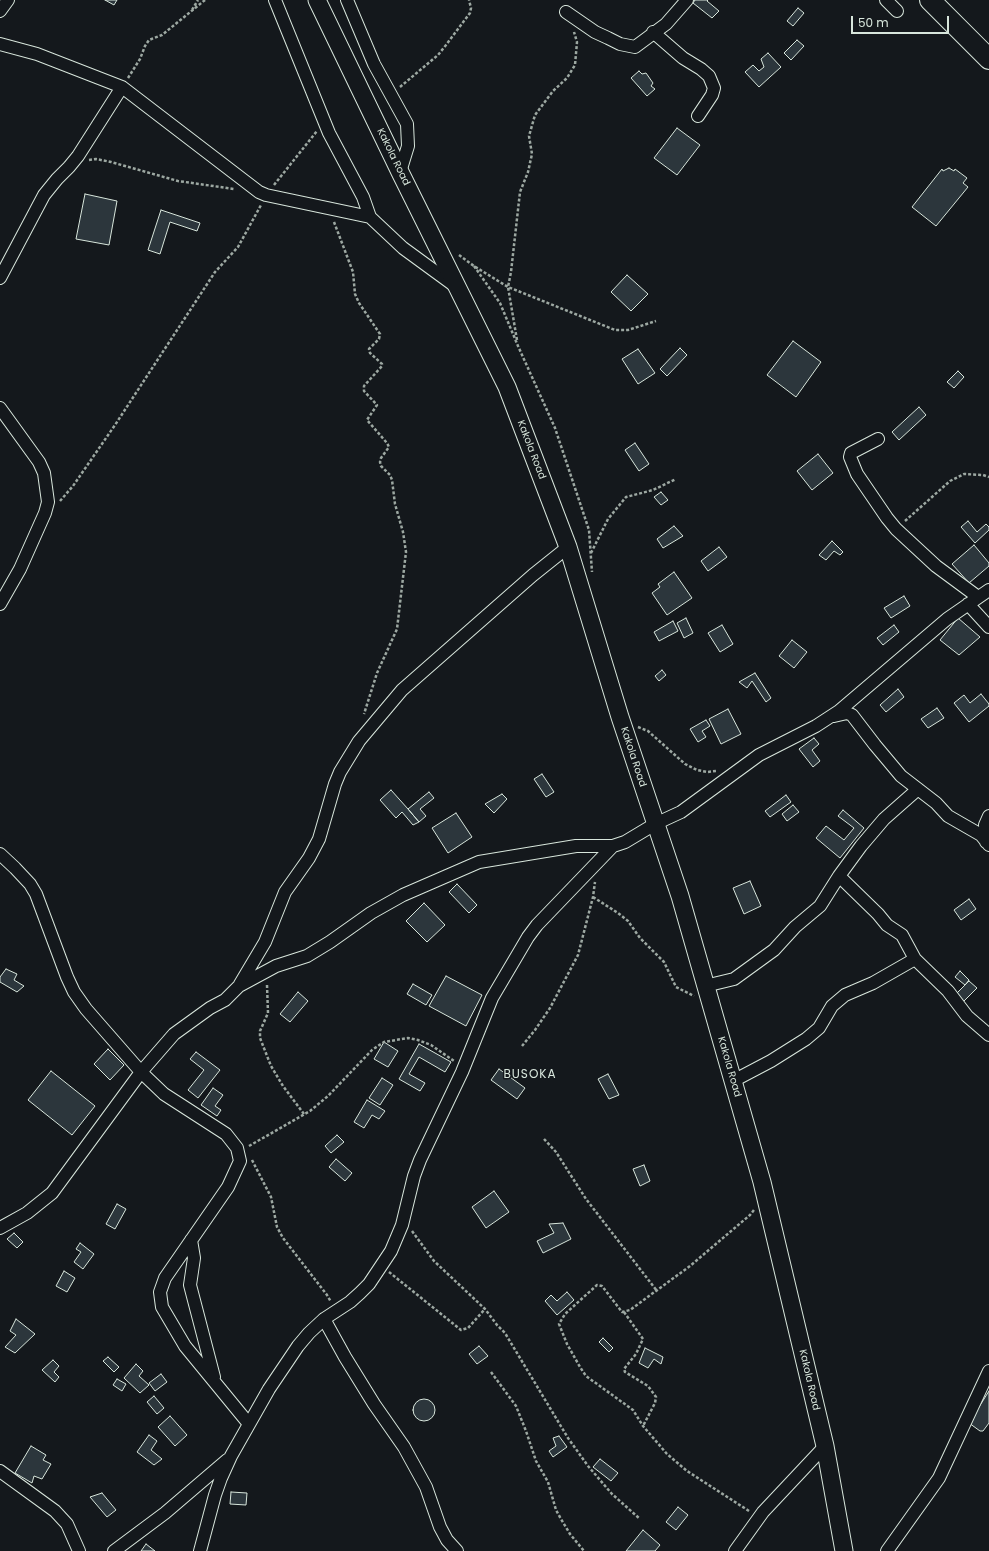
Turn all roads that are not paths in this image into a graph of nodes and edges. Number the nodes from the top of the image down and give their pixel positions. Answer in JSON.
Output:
{"nodes":[{"id":1,"x":8,"y":0,"type":"edge"},
{"id":2,"x":275,"y":0,"type":"edge"},
{"id":3,"x":317,"y":0,"type":"edge"},
{"id":4,"x":687,"y":0,"type":"edge"},
{"id":5,"x":886,"y":0,"type":"edge"},
{"id":6,"x":930,"y":0,"type":"edge"},
{"id":7,"x":348,"y":1,"type":"edge"},
{"id":8,"x":0,"y":11,"type":"edge"},
{"id":9,"x":897,"y":11,"type":"dead end"},
{"id":10,"x":566,"y":12,"type":"road end"},
{"id":11,"x":654,"y":32,"type":"junction"},
{"id":12,"x":0,"y":44,"type":"edge"},
{"id":13,"x":989,"y":59,"type":"edge"},
{"id":14,"x":122,"y":87,"type":"junction"},
{"id":15,"x":698,"y":116,"type":"dead end"},
{"id":16,"x":400,"y":172,"type":"junction"},
{"id":17,"x":370,"y":217,"type":"junction"},
{"id":18,"x":0,"y":278,"type":"edge"},
{"id":19,"x":458,"y":288,"type":"junction"},
{"id":20,"x":0,"y":408,"type":"edge"},
{"id":21,"x":878,"y":439,"type":"dead end"},
{"id":22,"x":568,"y":547,"type":"junction"},
{"id":23,"x":989,"y":590,"type":"edge"},
{"id":24,"x":973,"y":601,"type":"junction"},
{"id":25,"x":0,"y":604,"type":"edge"},
{"id":26,"x":989,"y":627,"type":"edge"},
{"id":27,"x":831,"y":716,"type":"junction"},
{"id":28,"x":918,"y":789,"type":"junction"},
{"id":29,"x":989,"y":816,"type":"edge"},
{"id":30,"x":655,"y":824,"type":"junction"},
{"id":31,"x":988,"y":843,"type":"edge"},
{"id":32,"x":613,"y":846,"type":"junction"},
{"id":33,"x":1,"y":856,"type":"edge"},
{"id":34,"x":839,"y":876,"type":"junction"},
{"id":35,"x":915,"y":959,"type":"junction"},
{"id":36,"x":239,"y":986,"type":"junction"},
{"id":37,"x":705,"y":986,"type":"junction"},
{"id":38,"x":989,"y":1035,"type":"edge"},
{"id":39,"x":141,"y":1072,"type":"junction"},
{"id":40,"x":733,"y":1081,"type":"junction"},
{"id":41,"x":0,"y":1228,"type":"edge"},
{"id":42,"x":191,"y":1240,"type":"junction"},
{"id":43,"x":324,"y":1318,"type":"junction"},
{"id":44,"x":989,"y":1371,"type":"edge"},
{"id":45,"x":216,"y":1382,"type":"junction"},
{"id":46,"x":249,"y":1424,"type":"junction"},
{"id":47,"x":825,"y":1446,"type":"junction"},
{"id":48,"x":231,"y":1456,"type":"junction"},
{"id":49,"x":0,"y":1471,"type":"edge"},
{"id":50,"x":79,"y":1551,"type":"edge"},
{"id":51,"x":114,"y":1551,"type":"edge"},
{"id":52,"x":200,"y":1551,"type":"edge"},
{"id":53,"x":457,"y":1551,"type":"edge"},
{"id":54,"x":735,"y":1551,"type":"edge"},
{"id":55,"x":844,"y":1551,"type":"edge"},
{"id":56,"x":887,"y":1551,"type":"edge"}],
"edges":[{"from":1,"to":8,"type":"street"},
{"from":2,"to":17,"type":"street"},
{"from":3,"to":16,"type":"main road","name":"Kakola Road"},
{"from":4,"to":11,"type":"street"},
{"from":5,"to":9,"type":"street"},
{"from":6,"to":13,"type":"highway"},
{"from":7,"to":16,"type":"street"},
{"from":10,"to":11,"type":"street"},
{"from":11,"to":15,"type":"street"},
{"from":12,"to":14,"type":"street"},
{"from":14,"to":17,"type":"street"},
{"from":14,"to":18,"type":"street"},
{"from":16,"to":19,"type":"main road","name":"Kakola Road"},
{"from":17,"to":19,"type":"street"},
{"from":19,"to":22,"type":"main road","name":"Kakola Road"},
{"from":20,"to":25,"type":"street"},
{"from":21,"to":24,"type":"street"},
{"from":22,"to":30,"type":"main road","name":"Kakola Road"},
{"from":22,"to":36,"type":"street"},
{"from":23,"to":24,"type":"street"},
{"from":24,"to":26,"type":"street"},
{"from":24,"to":27,"type":"street"},
{"from":27,"to":28,"type":"street"},
{"from":27,"to":30,"type":"street"},
{"from":28,"to":31,"type":"street"},
{"from":28,"to":34,"type":"street"},
{"from":29,"to":31,"type":"street"},
{"from":30,"to":32,"type":"street"},
{"from":30,"to":37,"type":"main road","name":"Kakola Road"},
{"from":32,"to":36,"type":"street"},
{"from":32,"to":43,"type":"street"},
{"from":33,"to":39,"type":"street"},
{"from":34,"to":35,"type":"street"},
{"from":34,"to":37,"type":"street"},
{"from":35,"to":38,"type":"street"},
{"from":35,"to":40,"type":"street"},
{"from":36,"to":39,"type":"street"},
{"from":37,"to":40,"type":"main road","name":"Kakola Road"},
{"from":39,"to":41,"type":"street"},
{"from":39,"to":42,"type":"street"},
{"from":40,"to":47,"type":"main road","name":"Kakola Road"},
{"from":42,"to":45,"type":"street"},
{"from":42,"to":45,"type":"street"},
{"from":43,"to":46,"type":"street"},
{"from":43,"to":53,"type":"street"},
{"from":44,"to":56,"type":"street"},
{"from":45,"to":46,"type":"street"},
{"from":46,"to":48,"type":"street"},
{"from":47,"to":54,"type":"street"},
{"from":47,"to":55,"type":"main road","name":"Kakola Road"},
{"from":48,"to":51,"type":"street"},
{"from":48,"to":52,"type":"street"},
{"from":49,"to":50,"type":"street"}]}
